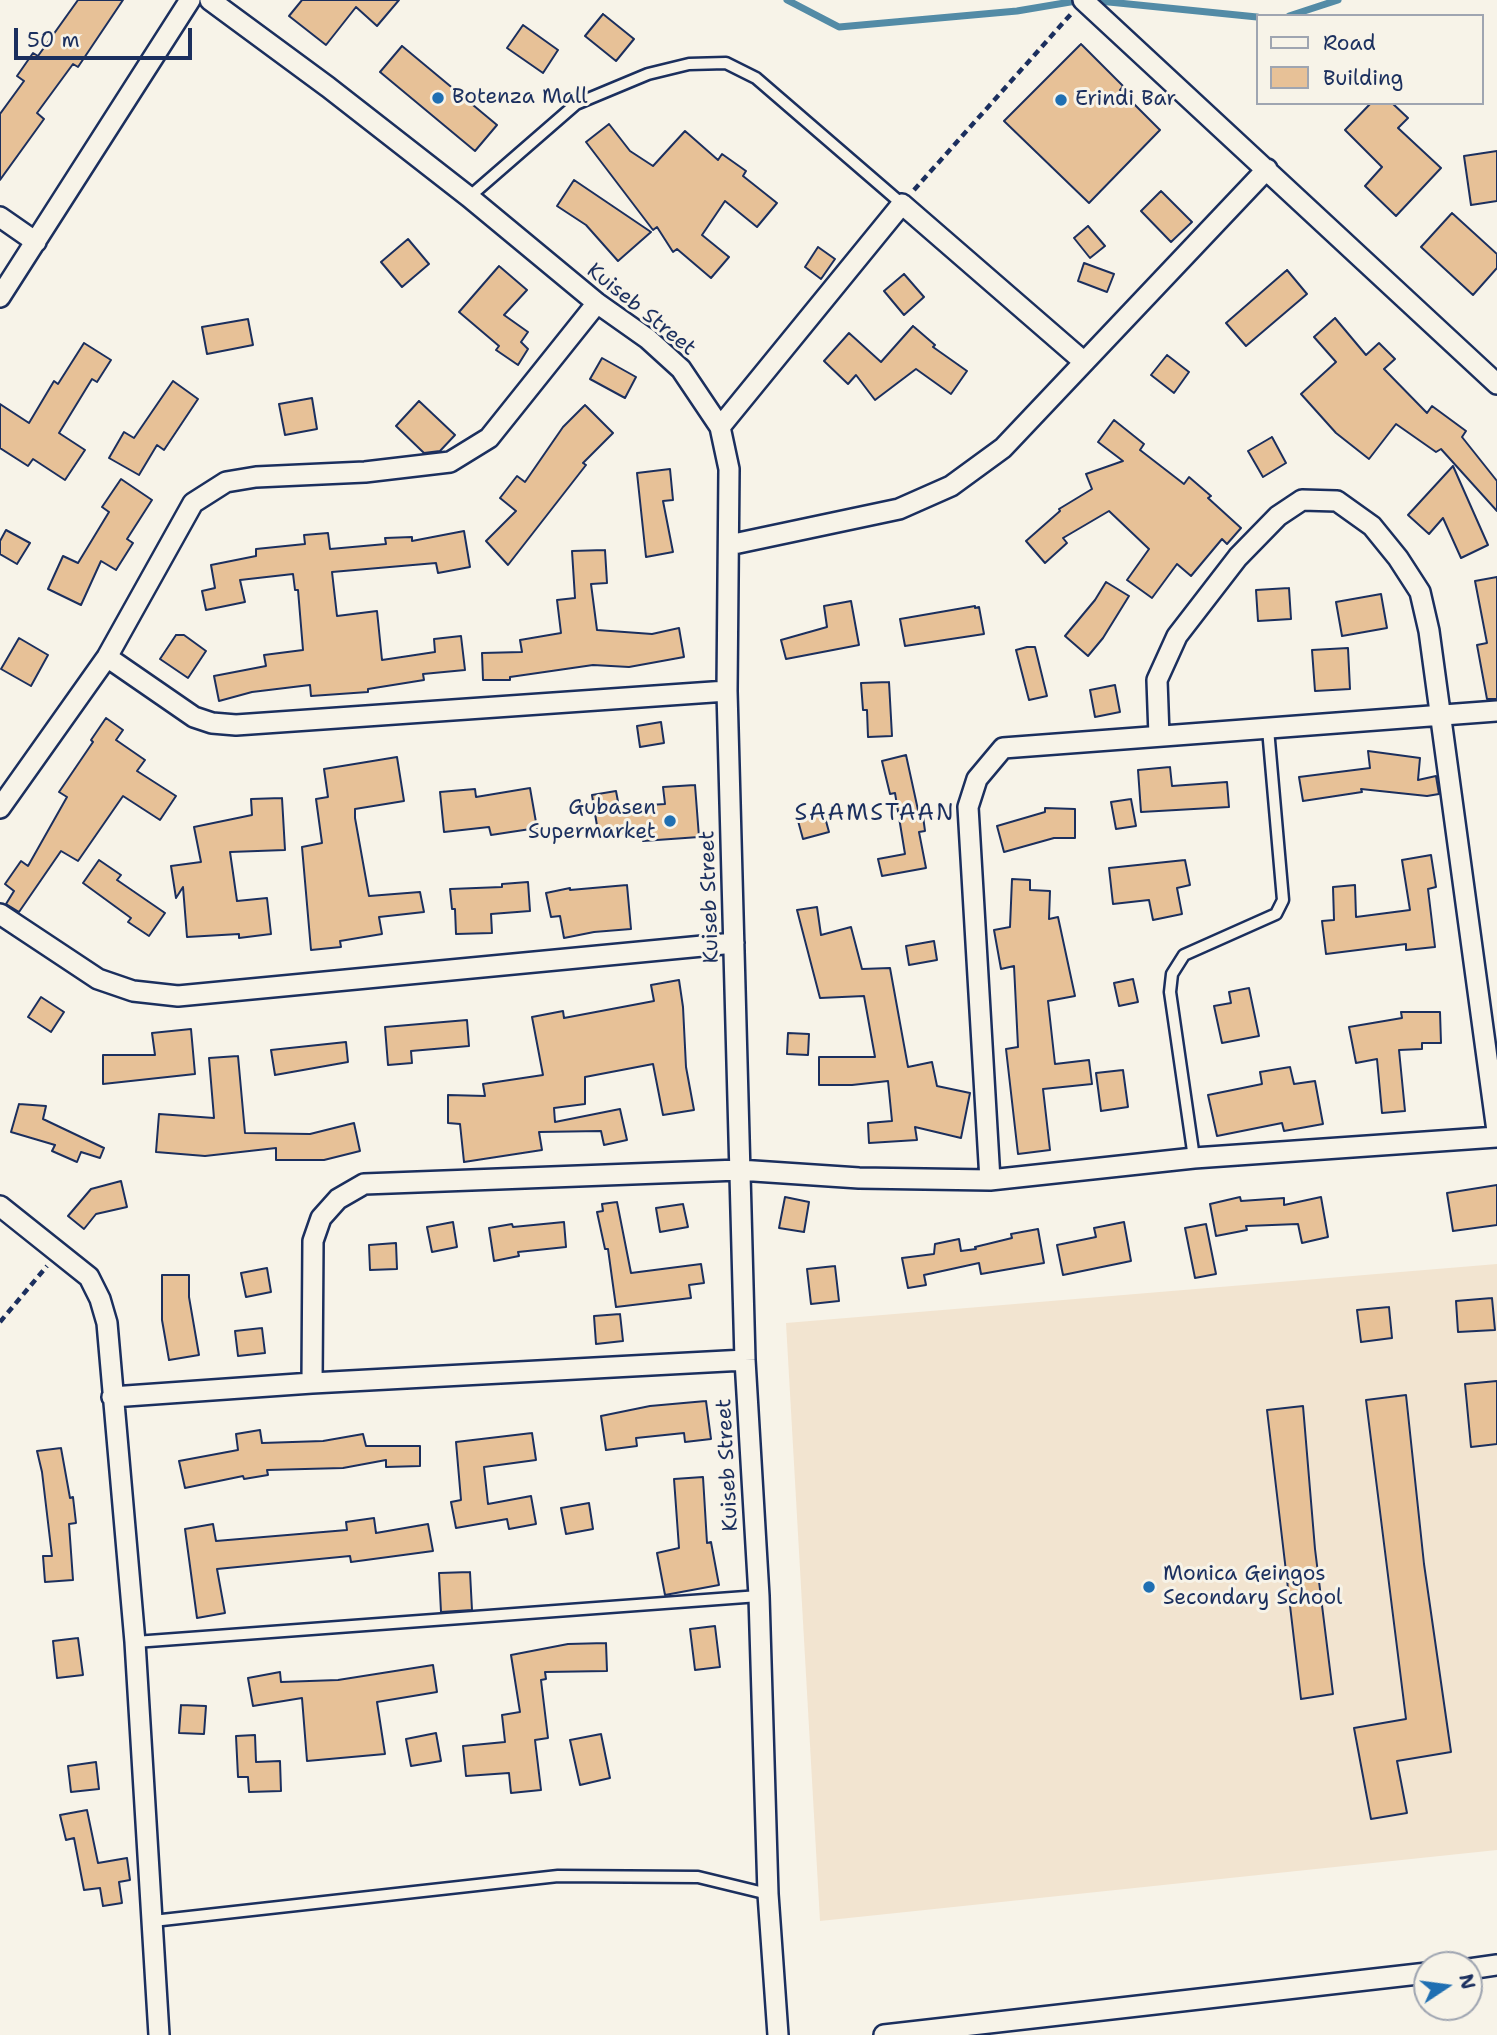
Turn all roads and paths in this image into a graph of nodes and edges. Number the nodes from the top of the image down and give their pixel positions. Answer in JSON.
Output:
{"nodes":[{"id":1,"x":190,"y":0,"type":"edge"},
{"id":2,"x":210,"y":0,"type":"edge"},
{"id":3,"x":1079,"y":5,"type":"edge"},
{"id":4,"x":1267,"y":169,"type":"junction"},
{"id":5,"x":469,"y":197,"type":"junction"},
{"id":6,"x":902,"y":204,"type":"junction"},
{"id":7,"x":0,"y":217,"type":"edge"},
{"id":8,"x":36,"y":242,"type":"junction"},
{"id":9,"x":0,"y":297,"type":"edge"},
{"id":10,"x":597,"y":303,"type":"junction"},
{"id":11,"x":1083,"y":361,"type":"junction"},
{"id":12,"x":1497,"y":384,"type":"edge"},
{"id":13,"x":720,"y":427,"type":"junction"},
{"id":14,"x":729,"y":545,"type":"junction"},
{"id":15,"x":107,"y":657,"type":"junction"},
{"id":16,"x":727,"y":691,"type":"junction"},
{"id":17,"x":1497,"y":711,"type":"edge"},
{"id":18,"x":1441,"y":715,"type":"junction"},
{"id":19,"x":1268,"y":729,"type":"junction"},
{"id":20,"x":1159,"y":736,"type":"junction"},
{"id":21,"x":0,"y":807,"type":"edge"},
{"id":22,"x":0,"y":914,"type":"edge"},
{"id":23,"x":734,"y":943,"type":"junction"},
{"id":24,"x":1497,"y":1131,"type":"edge"},
{"id":25,"x":1497,"y":1137,"type":"edge"},
{"id":26,"x":1194,"y":1158,"type":"junction"},
{"id":27,"x":739,"y":1170,"type":"junction"},
{"id":28,"x":989,"y":1180,"type":"junction"},
{"id":29,"x":0,"y":1206,"type":"edge"},
{"id":30,"x":59,"y":1252,"type":"junction"},
{"id":31,"x":0,"y":1322,"type":"edge"},
{"id":32,"x":745,"y":1360,"type":"junction"},
{"id":33,"x":312,"y":1384,"type":"junction"},
{"id":34,"x":112,"y":1397,"type":"junction"},
{"id":35,"x":759,"y":1596,"type":"junction"},
{"id":36,"x":135,"y":1642,"type":"junction"},
{"id":37,"x":768,"y":1894,"type":"junction"},
{"id":38,"x":153,"y":1921,"type":"junction"},
{"id":39,"x":1413,"y":1975,"type":"edge"},
{"id":40,"x":159,"y":2035,"type":"edge"},
{"id":41,"x":778,"y":2035,"type":"edge"},
{"id":42,"x":884,"y":2035,"type":"edge"}],
"edges":[{"from":1,"to":8,"type":"street"},
{"from":2,"to":5,"type":"street","name":"Kuiseb Street"},
{"from":3,"to":4,"type":"street"},
{"from":3,"to":6,"type":"path"},
{"from":4,"to":11,"type":"street"},
{"from":4,"to":12,"type":"street"},
{"from":5,"to":6,"type":"lane"},
{"from":5,"to":10,"type":"street","name":"Kuiseb Street"},
{"from":6,"to":11,"type":"street"},
{"from":6,"to":13,"type":"street"},
{"from":7,"to":8,"type":"street"},
{"from":8,"to":9,"type":"street"},
{"from":10,"to":13,"type":"street","name":"Kuiseb Street"},
{"from":10,"to":15,"type":"street"},
{"from":11,"to":14,"type":"street"},
{"from":13,"to":14,"type":"street","name":"Kuiseb Street"},
{"from":14,"to":16,"type":"street","name":"Kuiseb Street"},
{"from":15,"to":16,"type":"street"},
{"from":15,"to":21,"type":"street"},
{"from":16,"to":23,"type":"street","name":"Kuiseb Street"},
{"from":17,"to":18,"type":"street"},
{"from":18,"to":19,"type":"street"},
{"from":18,"to":20,"type":"street"},
{"from":18,"to":24,"type":"street"},
{"from":19,"to":20,"type":"street"},
{"from":19,"to":26,"type":"lane"},
{"from":20,"to":28,"type":"street"},
{"from":22,"to":23,"type":"street"},
{"from":23,"to":27,"type":"street","name":"Kuiseb Street"},
{"from":25,"to":26,"type":"street"},
{"from":26,"to":28,"type":"street"},
{"from":27,"to":28,"type":"street"},
{"from":27,"to":32,"type":"street","name":"Kuiseb Street"},
{"from":27,"to":33,"type":"street"},
{"from":29,"to":30,"type":"street"},
{"from":30,"to":31,"type":"path"},
{"from":30,"to":34,"type":"street"},
{"from":32,"to":33,"type":"street"},
{"from":32,"to":35,"type":"street","name":"Kuiseb Street"},
{"from":33,"to":34,"type":"street"},
{"from":34,"to":36,"type":"street"},
{"from":35,"to":36,"type":"lane"},
{"from":35,"to":37,"type":"street","name":"Kuiseb Street"},
{"from":36,"to":38,"type":"street"},
{"from":37,"to":38,"type":"lane"},
{"from":37,"to":41,"type":"street","name":"Kuiseb Street"},
{"from":38,"to":40,"type":"street"},
{"from":39,"to":42,"type":"street"}]}
